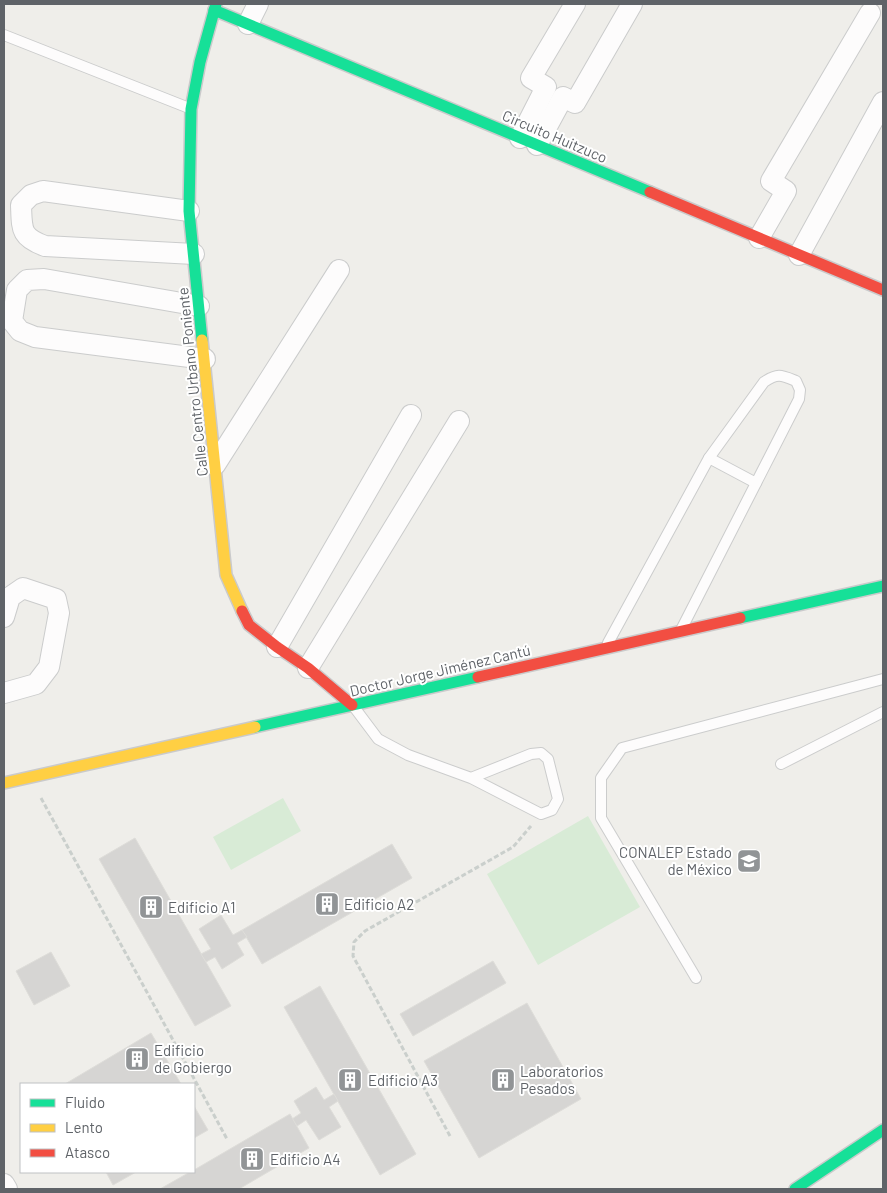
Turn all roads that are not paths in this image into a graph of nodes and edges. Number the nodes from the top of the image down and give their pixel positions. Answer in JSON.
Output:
{"nodes":[{"id":1,"x":258,"y":4,"type":"edge"},
{"id":2,"x":575,"y":4,"type":"edge"},
{"id":3,"x":632,"y":4,"type":"edge"},
{"id":4,"x":215,"y":7,"type":"edge"},
{"id":5,"x":870,"y":12,"type":"dead end"},
{"id":6,"x":248,"y":24,"type":"junction"},
{"id":7,"x":4,"y":35,"type":"edge"},
{"id":8,"x":883,"y":102,"type":"edge"},
{"id":9,"x":191,"y":109,"type":"junction"},
{"id":10,"x":528,"y":141,"type":"junction"},
{"id":11,"x":189,"y":211,"type":"junction"},
{"id":12,"x":758,"y":238,"type":"junction"},
{"id":13,"x":194,"y":254,"type":"junction"},
{"id":14,"x":799,"y":255,"type":"junction"},
{"id":15,"x":339,"y":270,"type":"dead end"},
{"id":16,"x":883,"y":290,"type":"edge"},
{"id":17,"x":199,"y":306,"type":"junction"},
{"id":18,"x":205,"y":359,"type":"junction"},
{"id":19,"x":410,"y":415,"type":"dead end"},
{"id":20,"x":459,"y":421,"type":"dead end"},
{"id":21,"x":709,"y":458,"type":"junction"},
{"id":22,"x":215,"y":465,"type":"junction"},
{"id":23,"x":756,"y":483,"type":"junction"},
{"id":24,"x":883,"y":586,"type":"edge"},
{"id":25,"x":4,"y":617,"type":"edge"},
{"id":26,"x":680,"y":631,"type":"junction"},
{"id":27,"x":277,"y":647,"type":"junction"},
{"id":28,"x":605,"y":648,"type":"junction"},
{"id":29,"x":308,"y":668,"type":"junction"},
{"id":30,"x":883,"y":679,"type":"edge"},
{"id":31,"x":4,"y":694,"type":"edge"},
{"id":32,"x":352,"y":705,"type":"junction"},
{"id":33,"x":883,"y":712,"type":"edge"},
{"id":34,"x":781,"y":764,"type":"dead end"},
{"id":35,"x":471,"y":778,"type":"junction"},
{"id":36,"x":4,"y":783,"type":"edge"},
{"id":37,"x":696,"y":978,"type":"dead end"},
{"id":38,"x":883,"y":1130,"type":"edge"},
{"id":39,"x":4,"y":1184,"type":"edge"},
{"id":40,"x":7,"y":1189,"type":"edge"},
{"id":41,"x":795,"y":1189,"type":"edge"}],
"edges":[{"from":1,"to":6,"type":"street"},
{"from":2,"to":10,"type":"street"},
{"from":3,"to":10,"type":"street"},
{"from":4,"to":6,"type":"street","name":"Circuito Huitzuco"},
{"from":4,"to":9,"type":"street","name":"Calle Centro Urbano Poniente"},
{"from":5,"to":12,"type":"street"},
{"from":6,"to":10,"type":"street","name":"Circuito Huitzuco"},
{"from":7,"to":9,"type":"lane"},
{"from":8,"to":14,"type":"street"},
{"from":9,"to":11,"type":"street","name":"Calle Centro Urbano Poniente"},
{"from":10,"to":12,"type":"street","name":"Circuito Huitzuco"},
{"from":11,"to":13,"type":"street","name":"Calle Centro Urbano Poniente"},
{"from":11,"to":13,"type":"street"},
{"from":12,"to":14,"type":"street","name":"Circuito Huitzuco"},
{"from":13,"to":17,"type":"street","name":"Calle Centro Urbano Poniente"},
{"from":14,"to":16,"type":"street","name":"Circuito Huitzuco"},
{"from":15,"to":22,"type":"street"},
{"from":17,"to":18,"type":"street","name":"Calle Centro Urbano Poniente"},
{"from":17,"to":18,"type":"street"},
{"from":18,"to":22,"type":"street","name":"Calle Centro Urbano Poniente"},
{"from":19,"to":27,"type":"street"},
{"from":20,"to":29,"type":"street"},
{"from":21,"to":23,"type":"lane"},
{"from":21,"to":23,"type":"lane"},
{"from":21,"to":28,"type":"lane"},
{"from":22,"to":27,"type":"street","name":"Calle Centro Urbano Poniente"},
{"from":23,"to":26,"type":"lane"},
{"from":24,"to":26,"type":"street","name":"Doctor Jorge Jiménez Cantú"},
{"from":25,"to":31,"type":"street"},
{"from":26,"to":28,"type":"street","name":"Doctor Jorge Jiménez Cantú"},
{"from":27,"to":29,"type":"street","name":"Calle Centro Urbano Poniente"},
{"from":28,"to":32,"type":"street","name":"Doctor Jorge Jiménez Cantú"},
{"from":29,"to":32,"type":"street","name":"Calle Centro Urbano Poniente"},
{"from":30,"to":37,"type":"lane"},
{"from":32,"to":35,"type":"lane"},
{"from":32,"to":36,"type":"street","name":"Doctor Jorge Jiménez Cantú"},
{"from":33,"to":34,"type":"lane"},
{"from":35,"to":35,"type":"lane"},
{"from":38,"to":41,"type":"street"},
{"from":39,"to":40,"type":"street"}]}
